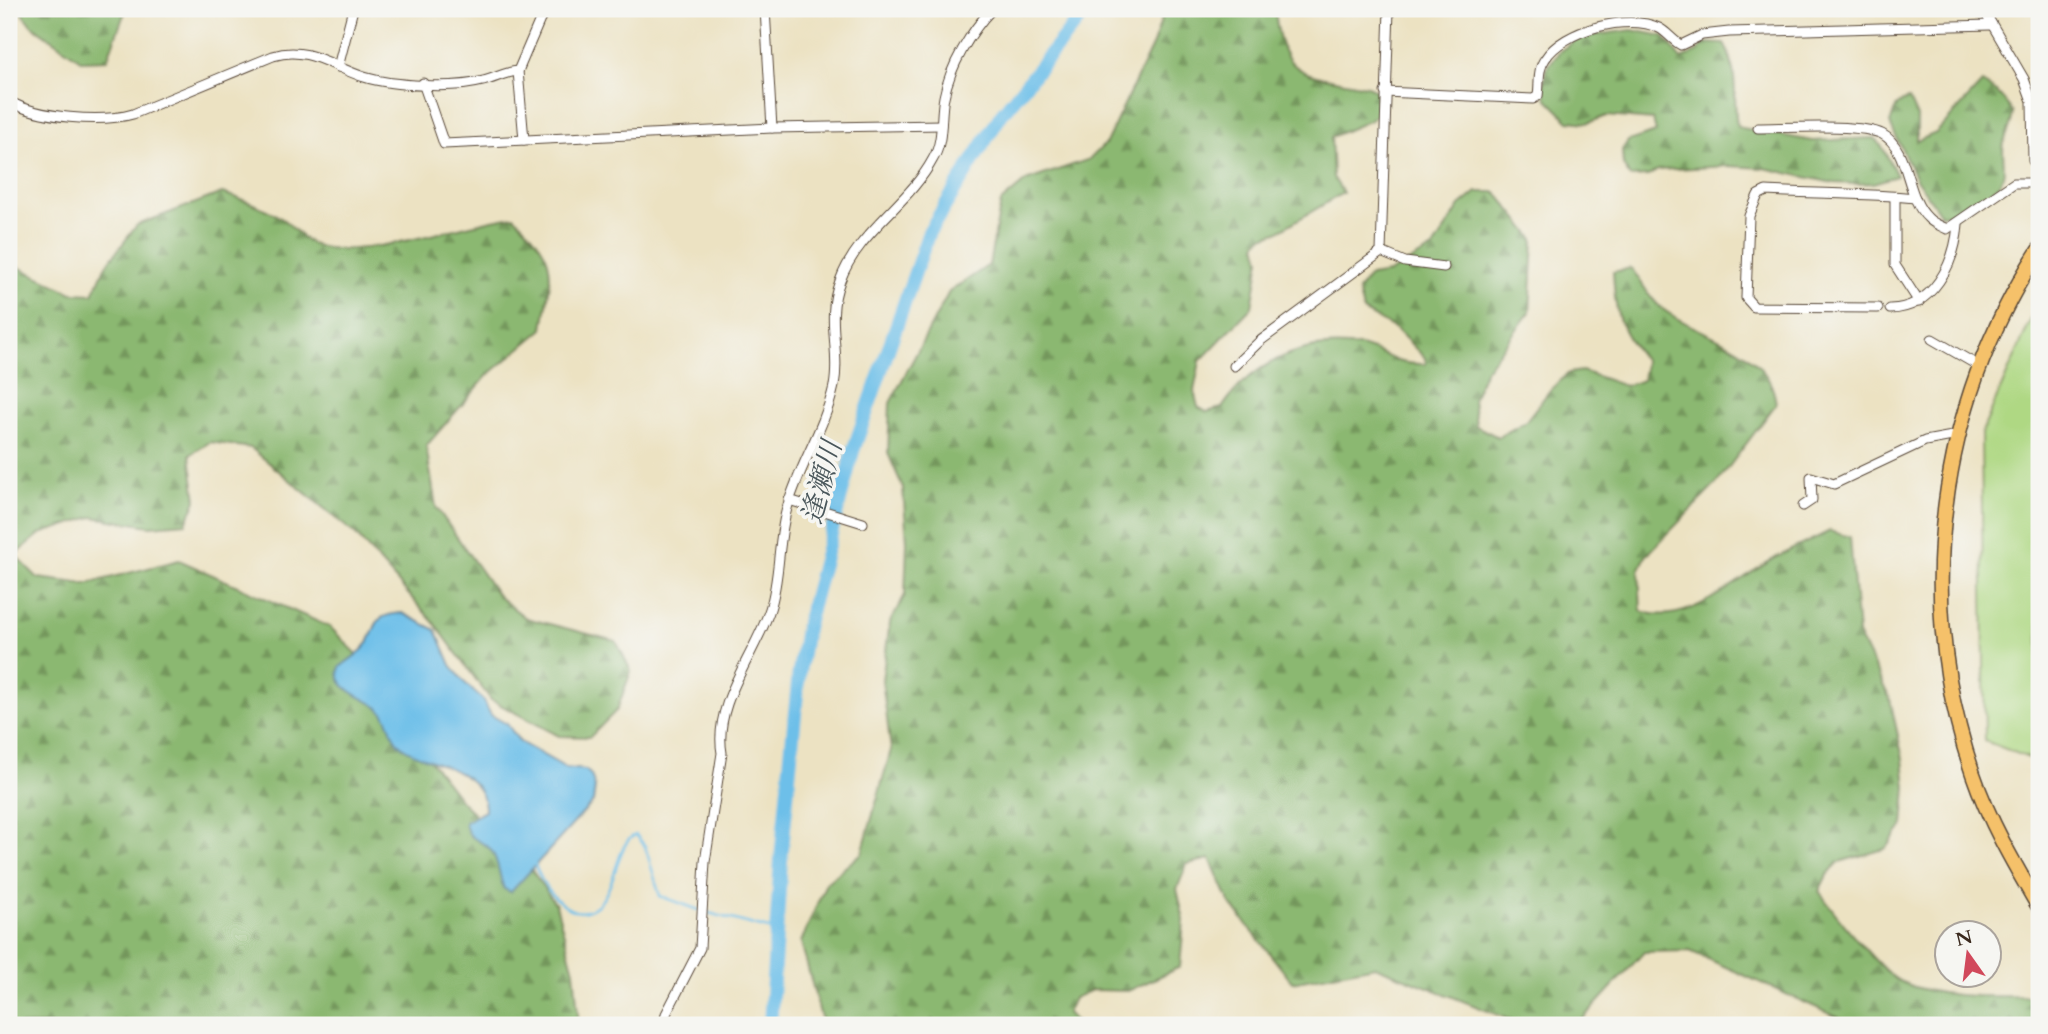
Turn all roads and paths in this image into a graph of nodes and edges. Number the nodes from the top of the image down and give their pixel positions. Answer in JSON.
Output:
{"nodes":[{"id":1,"x":353,"y":9,"type":"edge"},
{"id":2,"x":765,"y":9,"type":"edge"},
{"id":3,"x":992,"y":9,"type":"edge"},
{"id":4,"x":1389,"y":9,"type":"edge"},
{"id":5,"x":1983,"y":9,"type":"edge"},
{"id":6,"x":542,"y":15,"type":"dead end"},
{"id":7,"x":1990,"y":26,"type":"junction"},
{"id":8,"x":338,"y":66,"type":"junction"},
{"id":9,"x":519,"y":71,"type":"junction"},
{"id":10,"x":423,"y":83,"type":"junction"},
{"id":11,"x":1385,"y":92,"type":"junction"},
{"id":12,"x":9,"y":101,"type":"edge"},
{"id":13,"x":941,"y":125,"type":"junction"},
{"id":14,"x":772,"y":128,"type":"junction"},
{"id":15,"x":1758,"y":128,"type":"dead end"},
{"id":16,"x":524,"y":140,"type":"junction"},
{"id":17,"x":2033,"y":161,"type":"dead end"},
{"id":18,"x":2039,"y":183,"type":"edge"},
{"id":19,"x":1895,"y":197,"type":"junction"},
{"id":20,"x":1915,"y":198,"type":"junction"},
{"id":21,"x":1958,"y":224,"type":"junction"},
{"id":22,"x":2039,"y":250,"type":"edge"},
{"id":23,"x":1381,"y":252,"type":"junction"},
{"id":24,"x":1444,"y":267,"type":"dead end"},
{"id":25,"x":1919,"y":302,"type":"junction"},
{"id":26,"x":1878,"y":308,"type":"dead end"},
{"id":27,"x":1890,"y":309,"type":"dead end"},
{"id":28,"x":1933,"y":339,"type":"dead end"},
{"id":29,"x":1234,"y":366,"type":"dead end"},
{"id":30,"x":1979,"y":366,"type":"junction"},
{"id":31,"x":1958,"y":435,"type":"junction"},
{"id":32,"x":789,"y":500,"type":"junction"},
{"id":33,"x":1803,"y":506,"type":"dead end"},
{"id":34,"x":863,"y":523,"type":"dead end"},
{"id":35,"x":2039,"y":907,"type":"edge"},
{"id":36,"x":664,"y":1025,"type":"edge"}],
"edges":[{"from":1,"to":8,"type":"street"},
{"from":2,"to":14,"type":"street"},
{"from":3,"to":13,"type":"street"},
{"from":4,"to":11,"type":"street"},
{"from":5,"to":7,"type":"street"},
{"from":6,"to":9,"type":"street"},
{"from":7,"to":11,"type":"street"},
{"from":7,"to":17,"type":"street"},
{"from":8,"to":10,"type":"street"},
{"from":8,"to":12,"type":"street"},
{"from":9,"to":10,"type":"street"},
{"from":9,"to":16,"type":"street"},
{"from":10,"to":16,"type":"street"},
{"from":11,"to":23,"type":"street"},
{"from":13,"to":14,"type":"street"},
{"from":13,"to":32,"type":"street"},
{"from":14,"to":16,"type":"street"},
{"from":15,"to":20,"type":"street"},
{"from":18,"to":21,"type":"street"},
{"from":19,"to":20,"type":"street"},
{"from":19,"to":25,"type":"street"},
{"from":19,"to":26,"type":"street"},
{"from":20,"to":21,"type":"street"},
{"from":21,"to":25,"type":"street"},
{"from":22,"to":30,"type":"main road"},
{"from":23,"to":24,"type":"street"},
{"from":23,"to":29,"type":"street"},
{"from":25,"to":27,"type":"street"},
{"from":28,"to":30,"type":"street"},
{"from":30,"to":31,"type":"main road"},
{"from":31,"to":33,"type":"street"},
{"from":31,"to":35,"type":"main road"},
{"from":32,"to":34,"type":"street"},
{"from":32,"to":36,"type":"street"}]}
